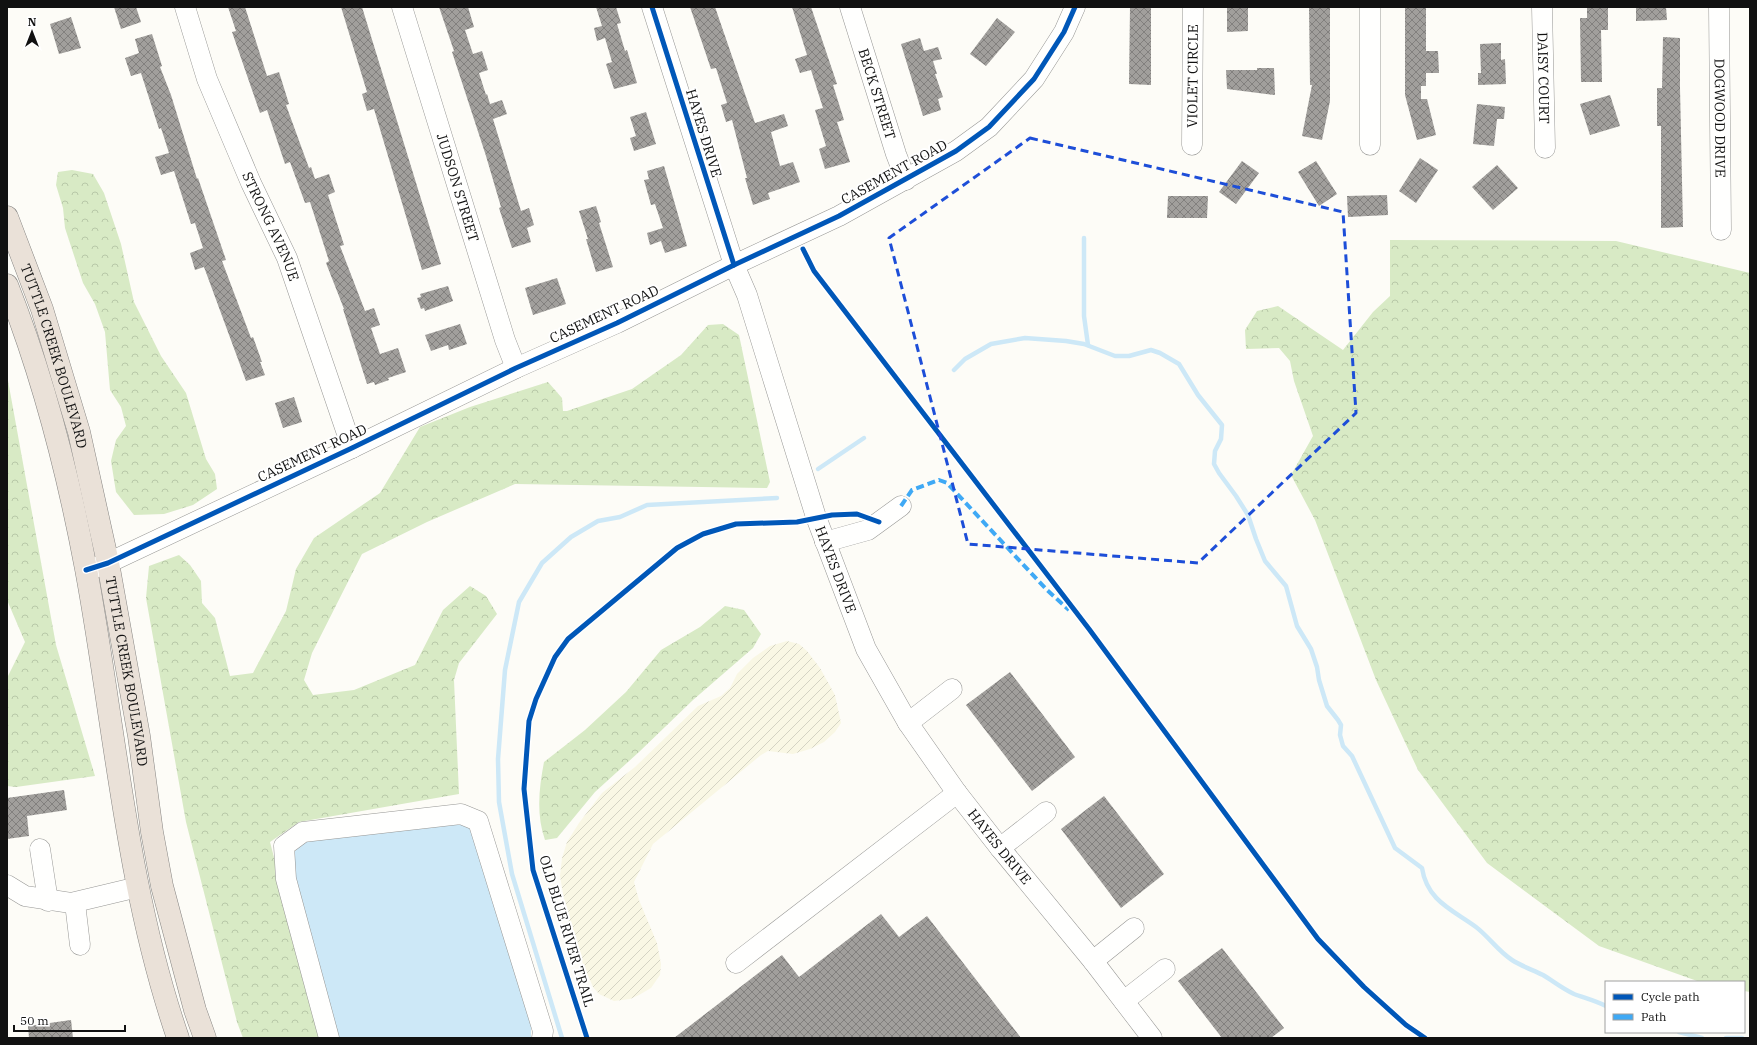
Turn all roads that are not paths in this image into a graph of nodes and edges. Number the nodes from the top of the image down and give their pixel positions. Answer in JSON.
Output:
{"nodes":[{"id":1,"x":184,"y":7,"type":"edge"},
{"id":2,"x":402,"y":7,"type":"edge"},
{"id":3,"x":652,"y":7,"type":"edge"},
{"id":4,"x":850,"y":7,"type":"edge"},
{"id":5,"x":1075,"y":7,"type":"edge"},
{"id":6,"x":1193,"y":7,"type":"edge"},
{"id":7,"x":1370,"y":7,"type":"edge"},
{"id":8,"x":1542,"y":7,"type":"edge"},
{"id":9,"x":1719,"y":7,"type":"edge"},
{"id":10,"x":1192,"y":145,"type":"dead end"},
{"id":11,"x":1370,"y":145,"type":"dead end"},
{"id":12,"x":1545,"y":148,"type":"dead end"},
{"id":13,"x":906,"y":180,"type":"junction"},
{"id":14,"x":7,"y":217,"type":"edge"},
{"id":15,"x":1721,"y":230,"type":"dead end"},
{"id":16,"x":734,"y":265,"type":"junction"},
{"id":17,"x":7,"y":285,"type":"edge"},
{"id":18,"x":516,"y":368,"type":"junction"},
{"id":19,"x":352,"y":448,"type":"junction"},
{"id":20,"x":901,"y":506,"type":"dead end"},
{"id":21,"x":825,"y":542,"type":"junction"},
{"id":22,"x":108,"y":563,"type":"junction"},
{"id":23,"x":86,"y":570,"type":"junction"},
{"id":24,"x":952,"y":689,"type":"dead end"},
{"id":25,"x":908,"y":723,"type":"junction"},
{"id":26,"x":957,"y":793,"type":"junction"},
{"id":27,"x":1046,"y":812,"type":"dead end"},
{"id":28,"x":1000,"y":848,"type":"junction"},
{"id":29,"x":40,"y":849,"type":"dead end"},
{"id":30,"x":7,"y":885,"type":"edge"},
{"id":31,"x":138,"y":887,"type":"junction"},
{"id":32,"x":48,"y":901,"type":"junction"},
{"id":33,"x":75,"y":903,"type":"junction"},
{"id":34,"x":1134,"y":928,"type":"dead end"},
{"id":35,"x":80,"y":945,"type":"dead end"},
{"id":36,"x":1093,"y":961,"type":"junction"},
{"id":37,"x":736,"y":963,"type":"dead end"},
{"id":38,"x":1165,"y":969,"type":"dead end"},
{"id":39,"x":1124,"y":1001,"type":"junction"},
{"id":40,"x":178,"y":1038,"type":"edge"},
{"id":41,"x":204,"y":1038,"type":"edge"},
{"id":42,"x":329,"y":1038,"type":"edge"},
{"id":43,"x":542,"y":1038,"type":"edge"},
{"id":44,"x":1152,"y":1038,"type":"edge"}],
"edges":[{"from":1,"to":19,"type":"street","name":"STRONG AVENUE"},
{"from":2,"to":18,"type":"street","name":"JUDSON STREET"},
{"from":3,"to":16,"type":"street","name":"HAYES DRIVE"},
{"from":4,"to":13,"type":"street","name":"BECK STREET"},
{"from":5,"to":13,"type":"street","name":"CASEMENT ROAD"},
{"from":6,"to":10,"type":"street","name":"VIOLET CIRCLE"},
{"from":7,"to":11,"type":"street"},
{"from":8,"to":12,"type":"street","name":"DAISY COURT"},
{"from":9,"to":15,"type":"street","name":"DOGWOOD DRIVE"},
{"from":13,"to":16,"type":"street","name":"CASEMENT ROAD"},
{"from":14,"to":22,"type":"highway","name":"TUTTLE CREEK BOULEVARD"},
{"from":16,"to":18,"type":"street","name":"CASEMENT ROAD"},
{"from":16,"to":21,"type":"street","name":"HAYES DRIVE"},
{"from":17,"to":23,"type":"highway","name":"TUTTLE CREEK BOULEVARD"},
{"from":18,"to":19,"type":"street","name":"CASEMENT ROAD"},
{"from":19,"to":22,"type":"street","name":"CASEMENT ROAD"},
{"from":20,"to":21,"type":"street"},
{"from":21,"to":25,"type":"street","name":"HAYES DRIVE"},
{"from":22,"to":23,"type":"street","name":"CASEMENT ROAD"},
{"from":22,"to":41,"type":"highway","name":"TUTTLE CREEK BOULEVARD"},
{"from":23,"to":31,"type":"highway","name":"TUTTLE CREEK BOULEVARD"},
{"from":24,"to":25,"type":"street"},
{"from":25,"to":26,"type":"street","name":"HAYES DRIVE"},
{"from":26,"to":28,"type":"street","name":"HAYES DRIVE"},
{"from":26,"to":37,"type":"street"},
{"from":27,"to":28,"type":"street"},
{"from":28,"to":36,"type":"street","name":"HAYES DRIVE"},
{"from":29,"to":32,"type":"street"},
{"from":30,"to":32,"type":"street"},
{"from":31,"to":33,"type":"street"},
{"from":31,"to":40,"type":"highway","name":"TUTTLE CREEK BOULEVARD"},
{"from":32,"to":33,"type":"street"},
{"from":33,"to":35,"type":"street"},
{"from":34,"to":36,"type":"street"},
{"from":36,"to":39,"type":"street","name":"HAYES DRIVE"},
{"from":38,"to":39,"type":"street"},
{"from":39,"to":44,"type":"street","name":"HAYES DRIVE"},
{"from":42,"to":43,"type":"street"}]}
